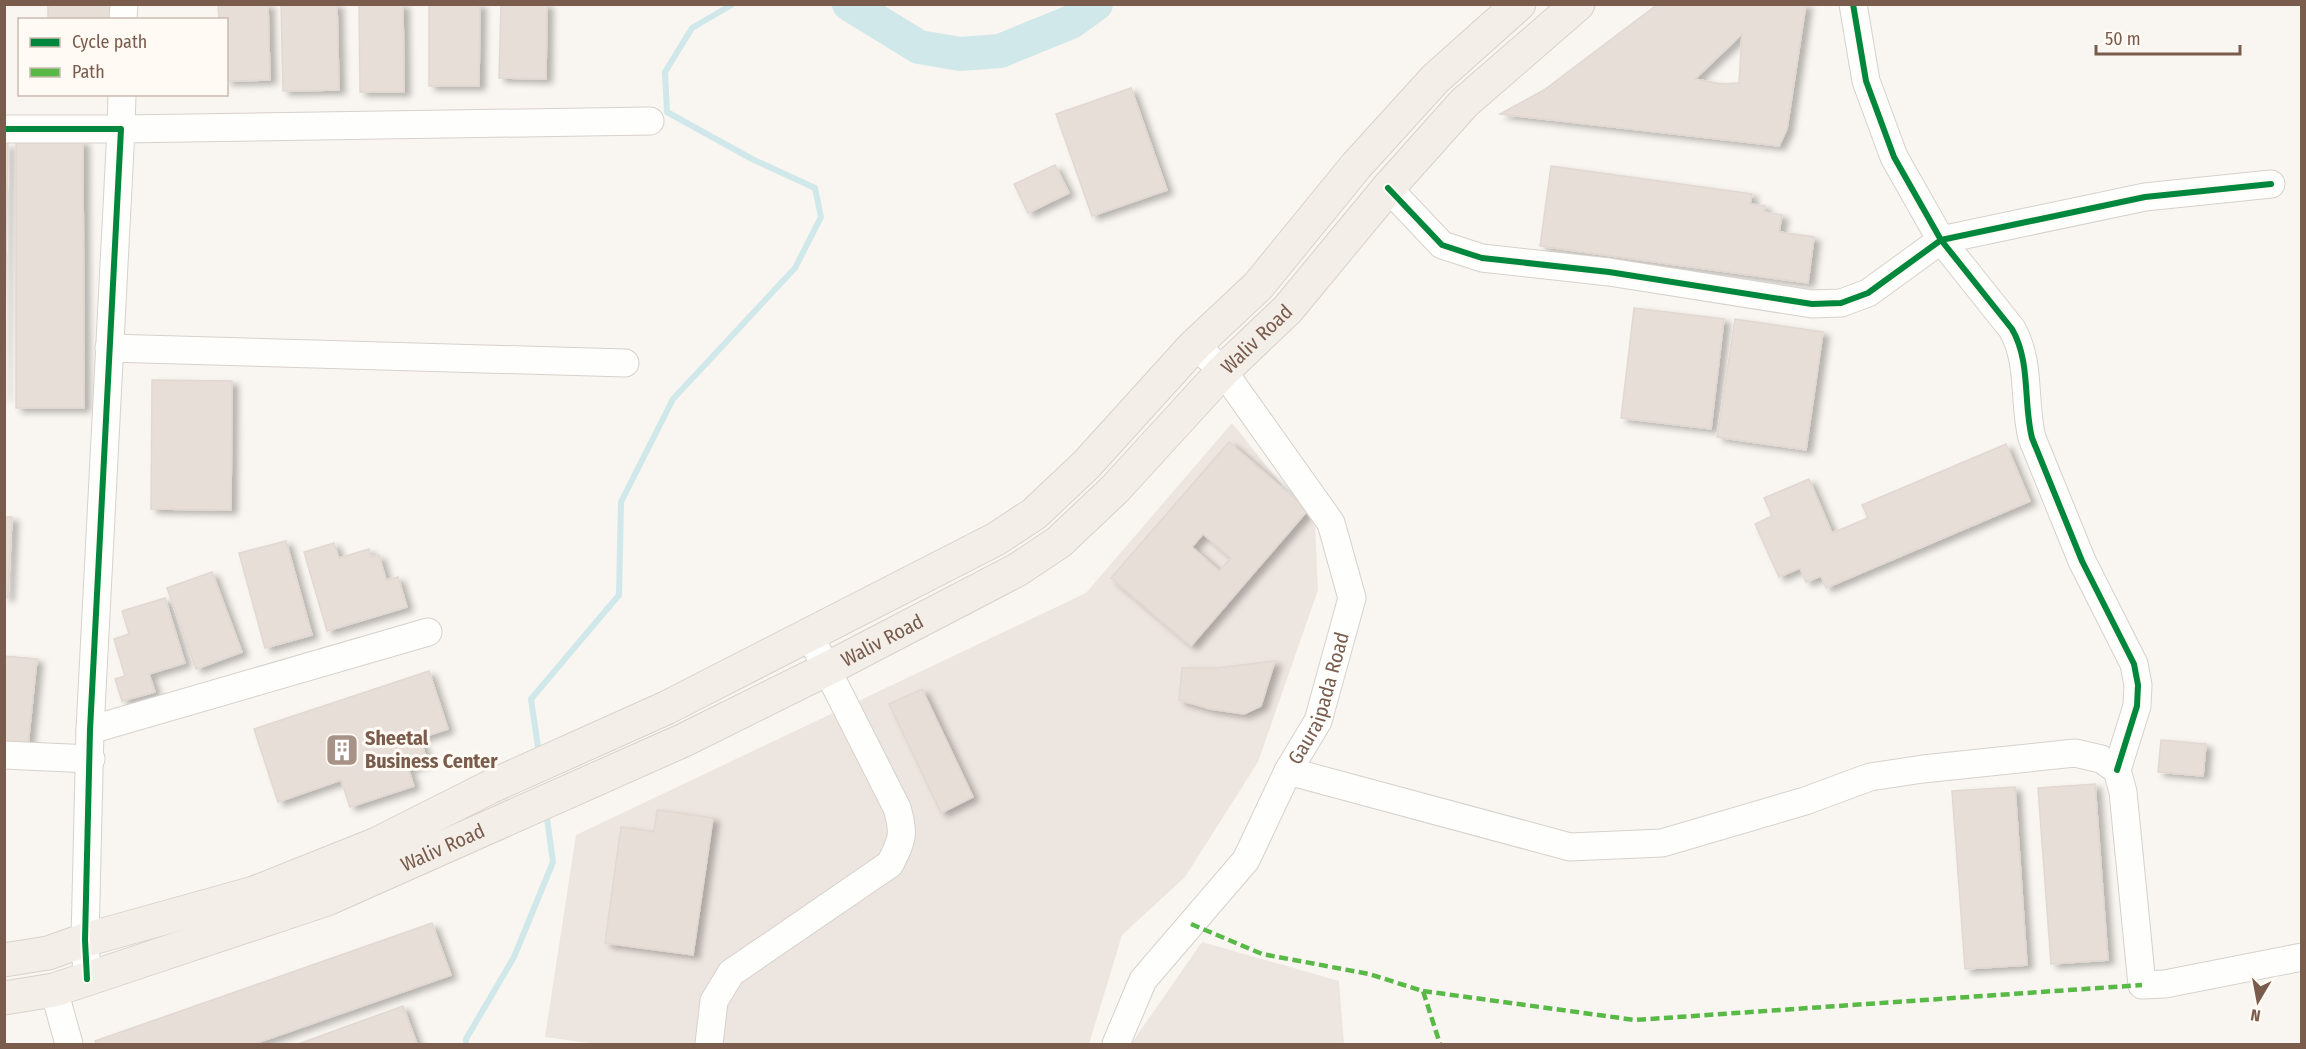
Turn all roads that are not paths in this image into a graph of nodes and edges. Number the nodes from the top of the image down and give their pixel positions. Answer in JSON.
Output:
{"nodes":[{"id":1,"x":1519,"y":4,"type":"edge"},
{"id":2,"x":1578,"y":4,"type":"edge"},
{"id":3,"x":1852,"y":4,"type":"edge"},
{"id":4,"x":122,"y":96,"type":"edge"},
{"id":5,"x":650,"y":121,"type":"dead end"},
{"id":6,"x":4,"y":129,"type":"edge"},
{"id":7,"x":121,"y":129,"type":"junction"},
{"id":8,"x":2271,"y":184,"type":"dead end"},
{"id":9,"x":1388,"y":188,"type":"junction"},
{"id":10,"x":1941,"y":240,"type":"junction"},
{"id":11,"x":1195,"y":345,"type":"junction"},
{"id":12,"x":109,"y":348,"type":"junction"},
{"id":13,"x":625,"y":363,"type":"dead end"},
{"id":14,"x":1223,"y":371,"type":"junction"},
{"id":15,"x":428,"y":632,"type":"dead end"},
{"id":16,"x":810,"y":636,"type":"junction"},
{"id":17,"x":827,"y":669,"type":"junction"},
{"id":18,"x":90,"y":730,"type":"junction"},
{"id":19,"x":4,"y":755,"type":"edge"},
{"id":20,"x":91,"y":759,"type":"junction"},
{"id":21,"x":2117,"y":770,"type":"junction"},
{"id":22,"x":1288,"y":771,"type":"junction"},
{"id":23,"x":85,"y":940,"type":"junction"},
{"id":24,"x":2301,"y":957,"type":"edge"},
{"id":25,"x":4,"y":960,"type":"edge"},
{"id":26,"x":87,"y":979,"type":"junction"},
{"id":27,"x":54,"y":990,"type":"junction"},
{"id":28,"x":4,"y":998,"type":"edge"},
{"id":29,"x":69,"y":1044,"type":"edge"},
{"id":30,"x":709,"y":1044,"type":"edge"},
{"id":31,"x":1116,"y":1044,"type":"edge"}],
"edges":[{"from":1,"to":11,"type":"main road","name":"Waliv Road"},
{"from":2,"to":9,"type":"main road","name":"Waliv Road"},
{"from":3,"to":10,"type":"street"},
{"from":4,"to":7,"type":"street"},
{"from":5,"to":7,"type":"street"},
{"from":6,"to":7,"type":"street"},
{"from":7,"to":12,"type":"street"},
{"from":8,"to":10,"type":"street"},
{"from":9,"to":10,"type":"street"},
{"from":9,"to":14,"type":"main road","name":"Waliv Road"},
{"from":10,"to":21,"type":"street"},
{"from":11,"to":14,"type":"street","name":"Gauraipada Road"},
{"from":11,"to":16,"type":"main road","name":"Waliv Road"},
{"from":12,"to":13,"type":"street"},
{"from":12,"to":18,"type":"street"},
{"from":14,"to":17,"type":"main road","name":"Waliv Road"},
{"from":14,"to":22,"type":"street","name":"Gauraipada Road"},
{"from":15,"to":18,"type":"street"},
{"from":16,"to":17,"type":"street"},
{"from":16,"to":23,"type":"main road","name":"Waliv Road"},
{"from":17,"to":26,"type":"main road","name":"Waliv Road"},
{"from":17,"to":30,"type":"street"},
{"from":18,"to":20,"type":"street"},
{"from":19,"to":20,"type":"street"},
{"from":20,"to":23,"type":"street"},
{"from":21,"to":22,"type":"street"},
{"from":21,"to":24,"type":"street"},
{"from":22,"to":31,"type":"street","name":"Gauraipada Road"},
{"from":23,"to":25,"type":"main road","name":"Waliv Road"},
{"from":23,"to":26,"type":"street"},
{"from":26,"to":27,"type":"main road","name":"Waliv Road"},
{"from":27,"to":28,"type":"main road","name":"Waliv Road"},
{"from":27,"to":29,"type":"street"}]}
